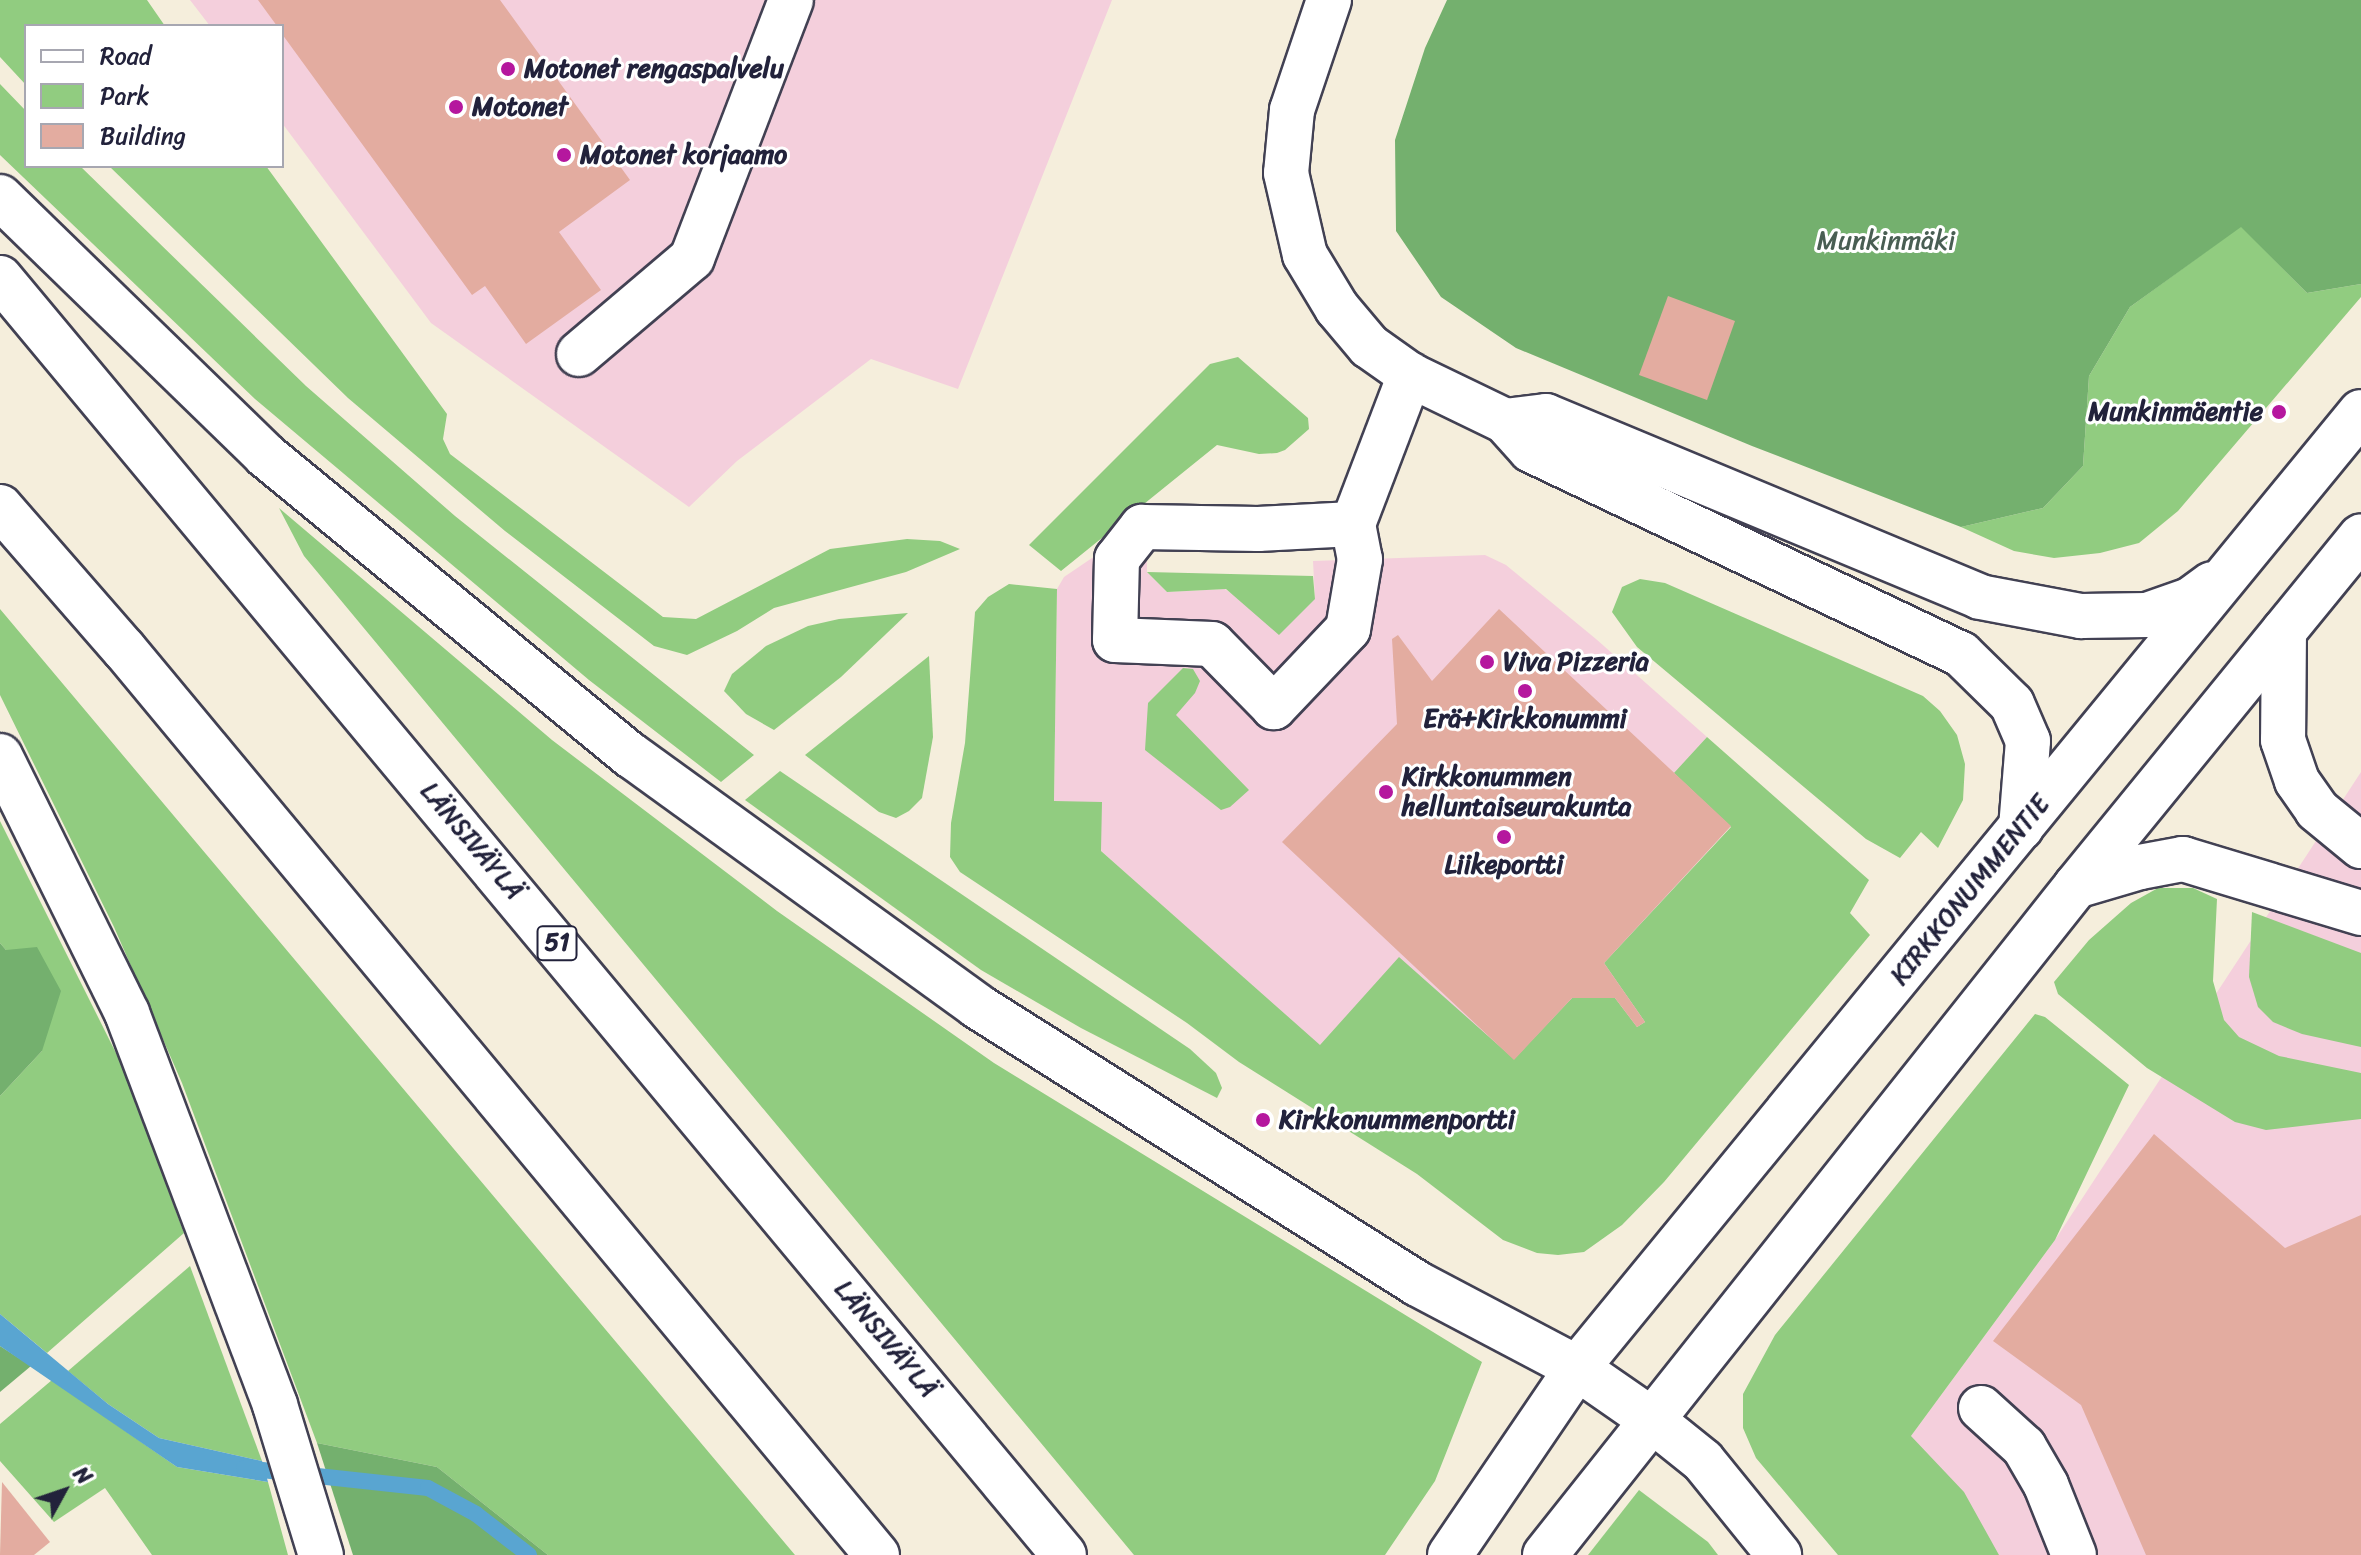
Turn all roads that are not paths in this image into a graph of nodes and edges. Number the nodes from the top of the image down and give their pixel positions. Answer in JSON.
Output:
{"nodes":[{"id":1,"x":791,"y":0,"type":"edge"},
{"id":2,"x":1329,"y":0,"type":"edge"},
{"id":3,"x":0,"y":197,"type":"edge"},
{"id":4,"x":0,"y":278,"type":"edge"},
{"id":5,"x":579,"y":354,"type":"dead end"},
{"id":6,"x":1410,"y":375,"type":"junction"},
{"id":7,"x":2361,"y":412,"type":"edge"},
{"id":8,"x":1505,"y":421,"type":"junction"},
{"id":9,"x":0,"y":507,"type":"edge"},
{"id":10,"x":1353,"y":524,"type":"junction"},
{"id":11,"x":2361,"y":537,"type":"edge"},
{"id":12,"x":2230,"y":572,"type":"junction"},
{"id":13,"x":2284,"y":631,"type":"junction"},
{"id":14,"x":0,"y":756,"type":"edge"},
{"id":15,"x":2021,"y":828,"type":"junction"},
{"id":16,"x":2361,"y":846,"type":"edge"},
{"id":17,"x":2076,"y":886,"type":"junction"},
{"id":18,"x":2361,"y":913,"type":"edge"},
{"id":19,"x":1577,"y":1368,"type":"junction"},
{"id":20,"x":1981,"y":1408,"type":"dead end"},
{"id":21,"x":1652,"y":1420,"type":"junction"},
{"id":22,"x":316,"y":1536,"type":"edge"},
{"id":23,"x":877,"y":1555,"type":"edge"},
{"id":24,"x":1064,"y":1555,"type":"edge"},
{"id":25,"x":1450,"y":1555,"type":"edge"},
{"id":26,"x":1545,"y":1555,"type":"edge"},
{"id":27,"x":1779,"y":1555,"type":"edge"},
{"id":28,"x":2074,"y":1555,"type":"edge"}],
"edges":[{"from":1,"to":5,"type":"main road"},
{"from":2,"to":6,"type":"main road"},
{"from":3,"to":19,"type":"main road"},
{"from":4,"to":24,"type":"main road","name":"LÄNSIVÄYLÄ","number":"51"},
{"from":6,"to":8,"type":"main road"},
{"from":6,"to":10,"type":"main road"},
{"from":7,"to":12,"type":"main road","name":"KIRKKONUMMENTIE"},
{"from":8,"to":12,"type":"main road"},
{"from":8,"to":15,"type":"main road"},
{"from":9,"to":23,"type":"main road"},
{"from":10,"to":10,"type":"main road"},
{"from":11,"to":13,"type":"main road"},
{"from":12,"to":15,"type":"main road","name":"KIRKKONUMMENTIE"},
{"from":13,"to":16,"type":"main road"},
{"from":13,"to":17,"type":"main road"},
{"from":14,"to":22,"type":"main road"},
{"from":15,"to":19,"type":"main road","name":"KIRKKONUMMENTIE"},
{"from":17,"to":18,"type":"main road"},
{"from":17,"to":21,"type":"main road"},
{"from":19,"to":21,"type":"main road"},
{"from":19,"to":25,"type":"main road","name":"KIRKKONUMMENTIE"},
{"from":20,"to":28,"type":"main road"},
{"from":21,"to":26,"type":"main road"},
{"from":21,"to":27,"type":"main road"}]}
